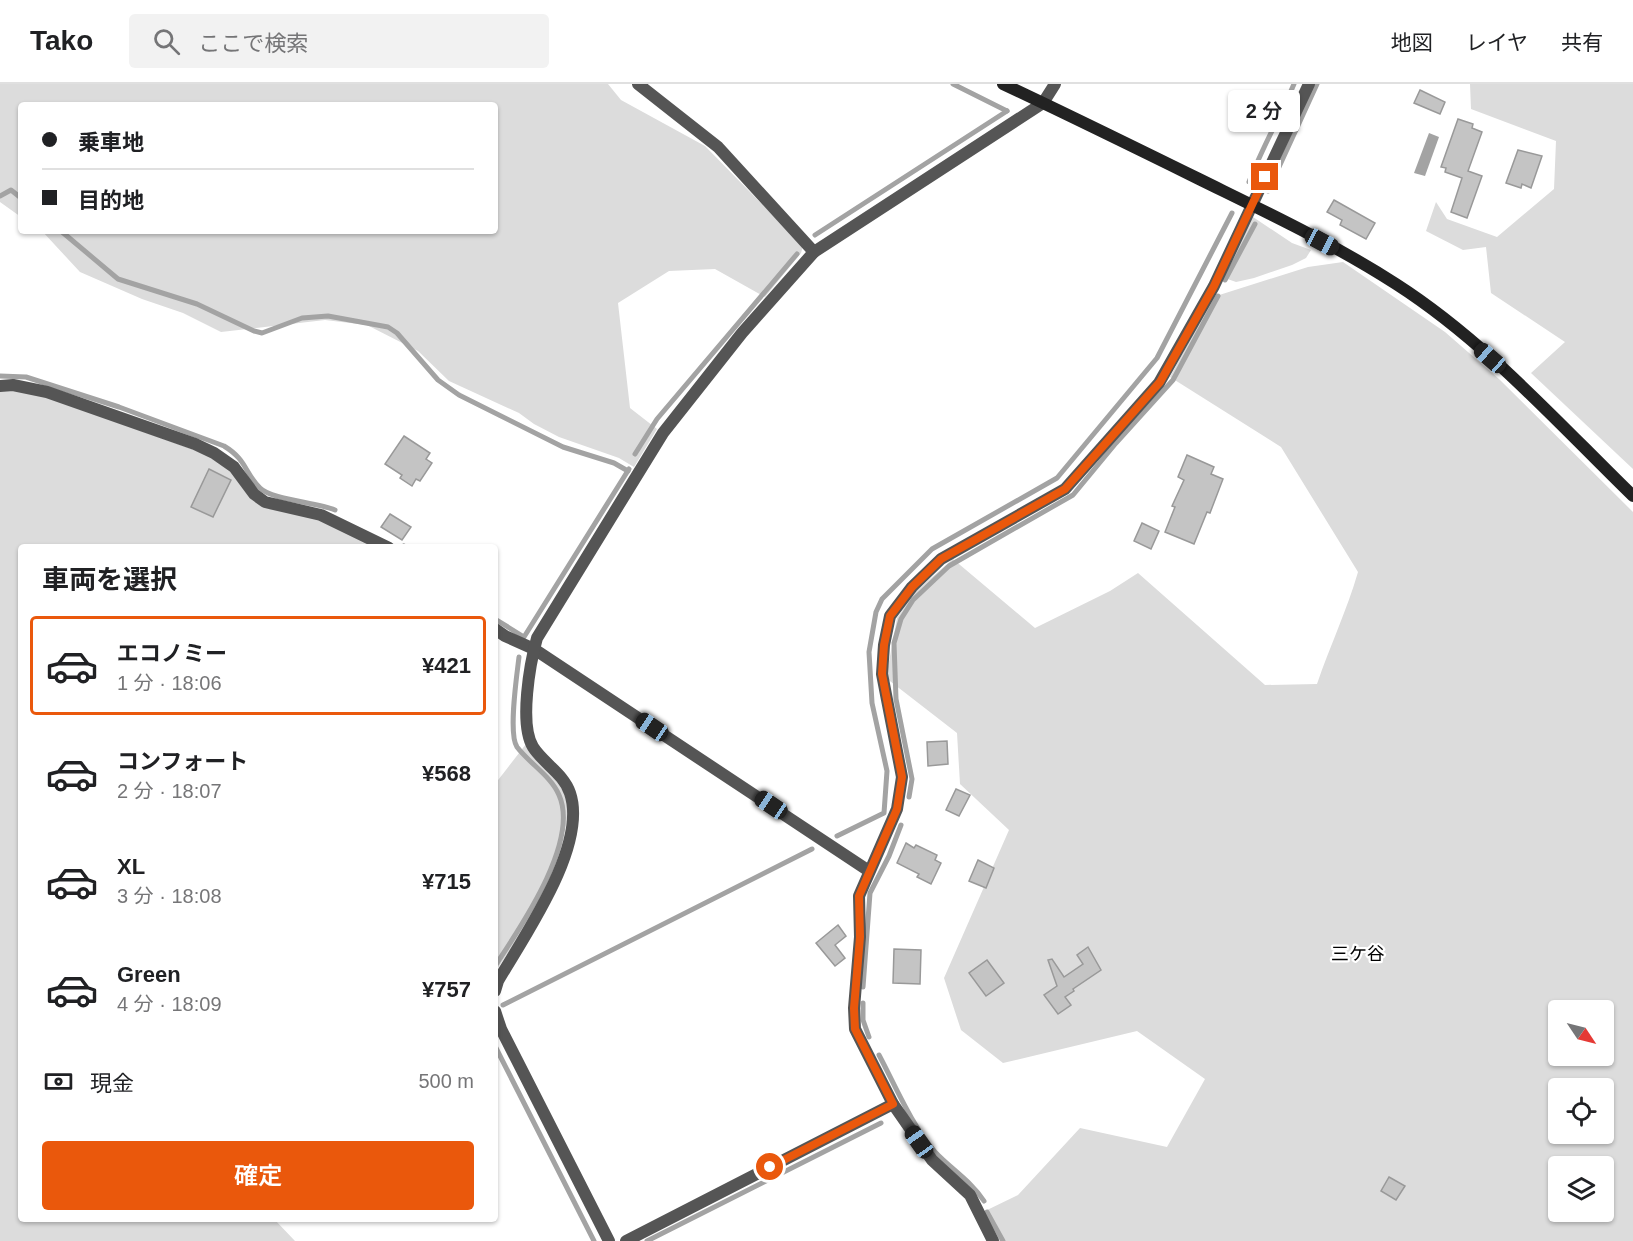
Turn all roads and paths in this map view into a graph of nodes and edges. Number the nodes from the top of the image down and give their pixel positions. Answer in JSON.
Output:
{"nodes":[{"id":1,"x":638,"y":84,"type":"edge"},
{"id":2,"x":1003,"y":84,"type":"edge"},
{"id":3,"x":1055,"y":84,"type":"edge"},
{"id":4,"x":1309,"y":84,"type":"edge"},
{"id":5,"x":1043,"y":103,"type":"junction"},
{"id":6,"x":1252,"y":205,"type":"junction"},
{"id":7,"x":814,"y":252,"type":"junction"},
{"id":8,"x":0,"y":386,"type":"edge"},
{"id":9,"x":1633,"y":496,"type":"edge"},
{"id":10,"x":381,"y":544,"type":"edge"},
{"id":11,"x":498,"y":631,"type":"edge"},
{"id":12,"x":534,"y":649,"type":"junction"},
{"id":13,"x":869,"y":871,"type":"junction"},
{"id":14,"x":498,"y":981,"type":"edge"},
{"id":15,"x":498,"y":1019,"type":"edge"},
{"id":16,"x":893,"y":1104,"type":"junction"},
{"id":17,"x":609,"y":1241,"type":"edge"},
{"id":18,"x":626,"y":1241,"type":"edge"},
{"id":19,"x":993,"y":1241,"type":"edge"}],
"edges":[{"from":1,"to":7,"type":"street"},
{"from":2,"to":5,"type":"street"},
{"from":3,"to":5,"type":"street"},
{"from":4,"to":6,"type":"street"},
{"from":5,"to":6,"type":"street"},
{"from":5,"to":7,"type":"street"},
{"from":6,"to":9,"type":"street"},
{"from":6,"to":13,"type":"street"},
{"from":7,"to":12,"type":"street"},
{"from":8,"to":10,"type":"street"},
{"from":11,"to":12,"type":"street"},
{"from":12,"to":13,"type":"street"},
{"from":12,"to":14,"type":"street"},
{"from":13,"to":16,"type":"street"},
{"from":15,"to":17,"type":"street"},
{"from":16,"to":18,"type":"street"},
{"from":16,"to":19,"type":"street"}]}
